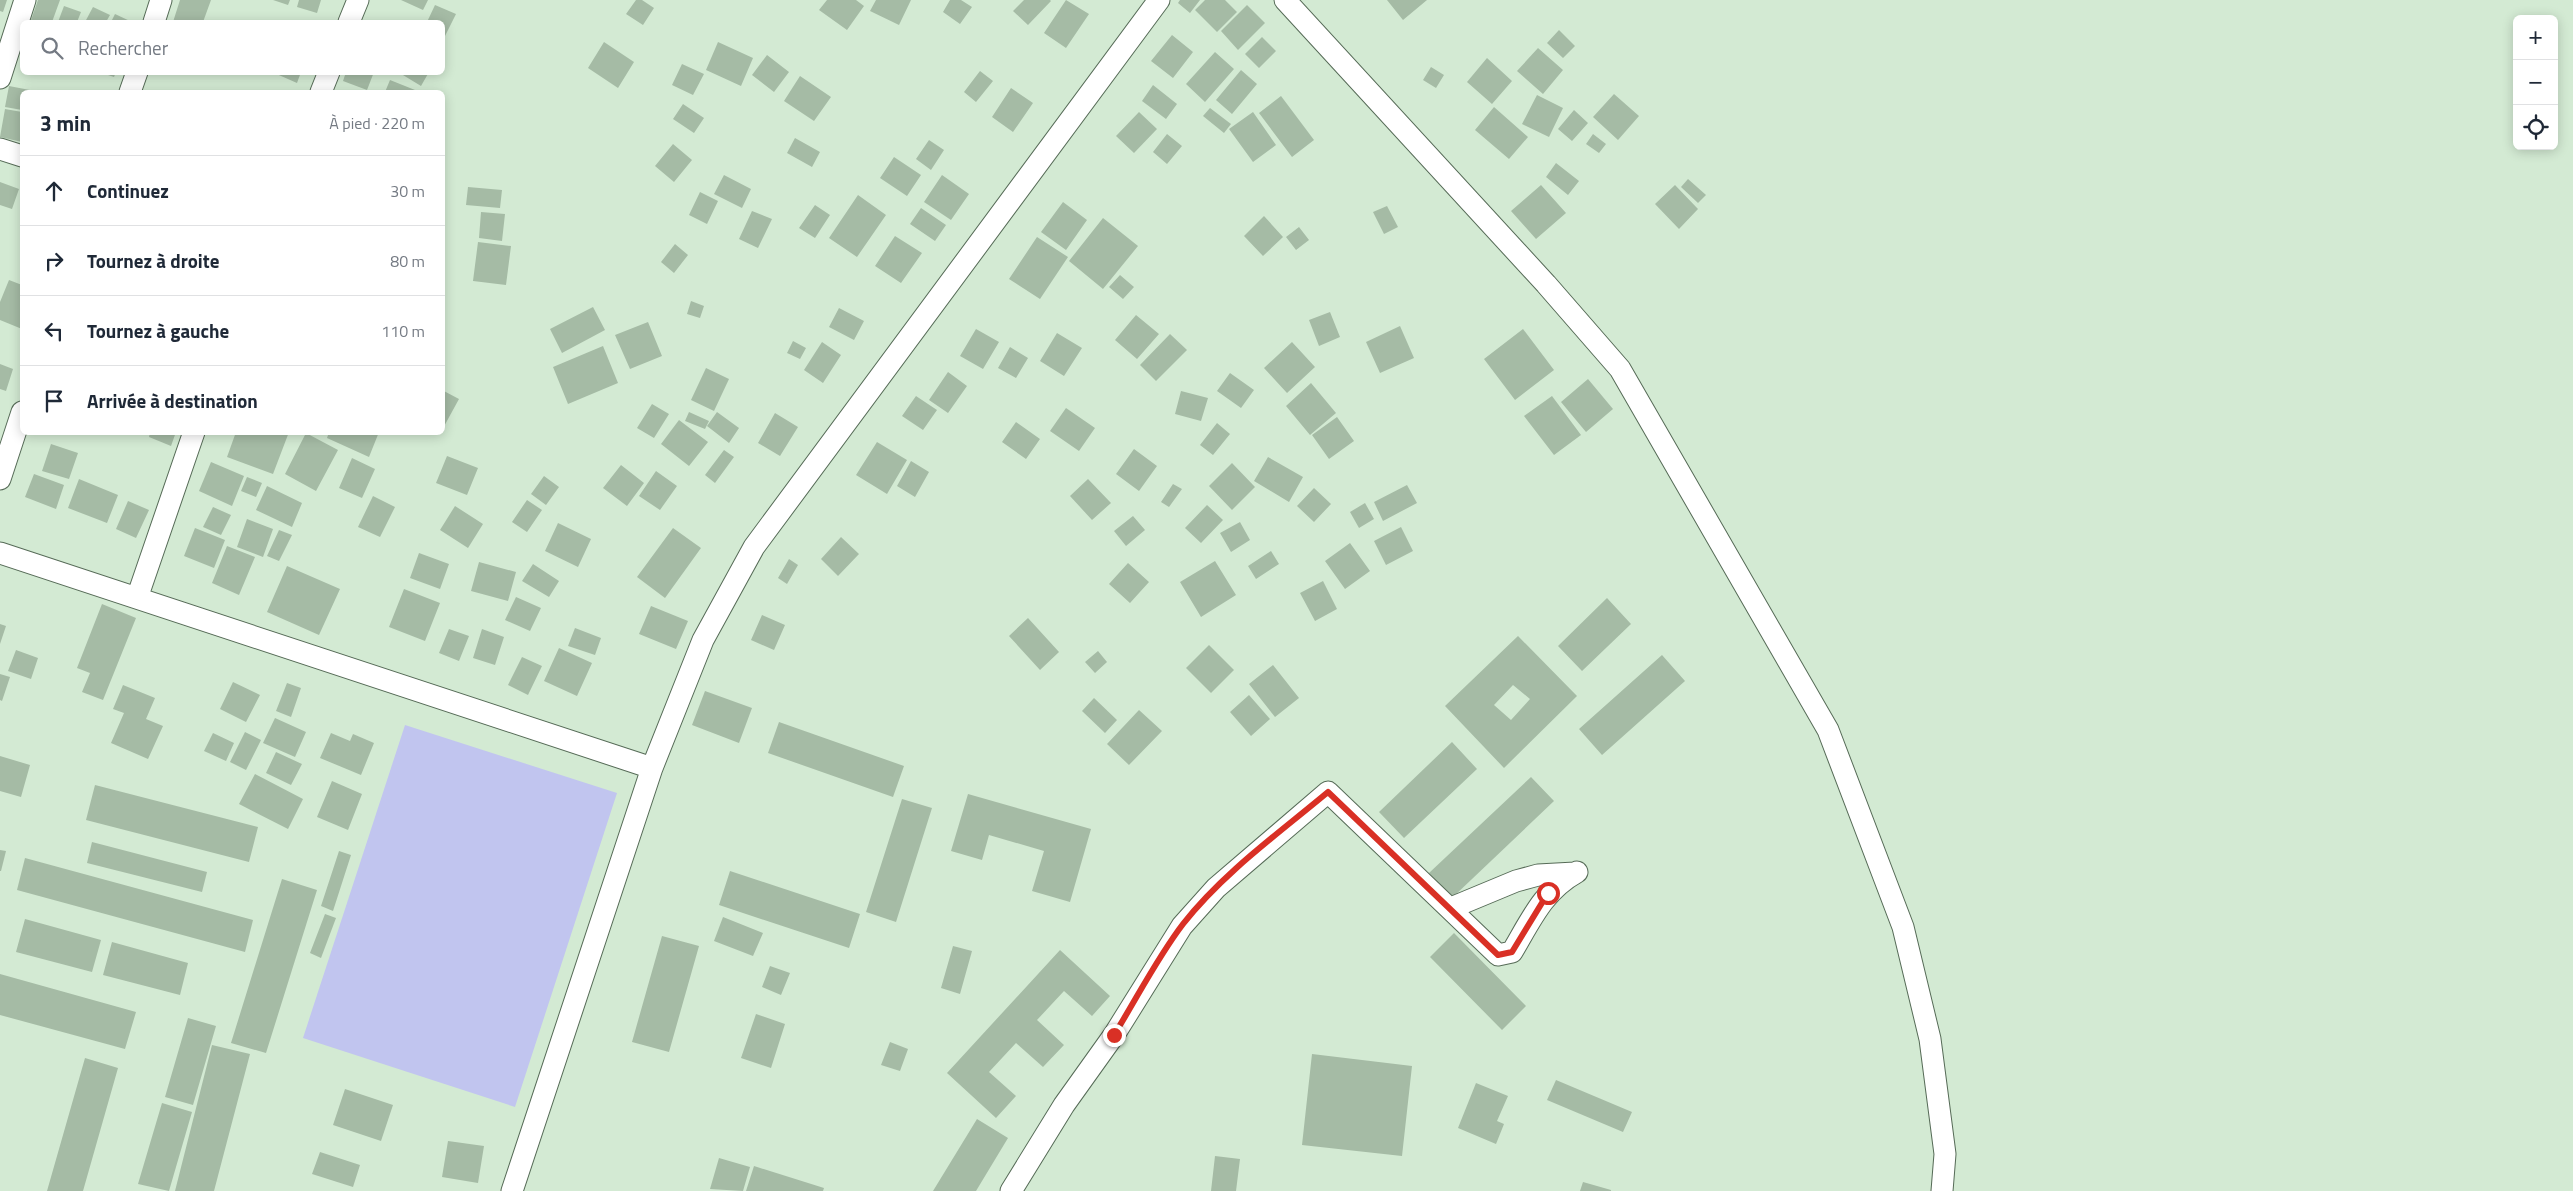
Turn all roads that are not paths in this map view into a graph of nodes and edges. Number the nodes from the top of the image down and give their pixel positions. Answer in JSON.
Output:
{"nodes":[{"id":1,"x":24,"y":0,"type":"edge"},
{"id":2,"x":161,"y":0,"type":"edge"},
{"id":3,"x":358,"y":0,"type":"edge"},
{"id":4,"x":1159,"y":0,"type":"edge"},
{"id":5,"x":1285,"y":0,"type":"edge"},
{"id":6,"x":155,"y":20,"type":"edge"},
{"id":7,"x":350,"y":20,"type":"edge"},
{"id":8,"x":136,"y":75,"type":"edge"},
{"id":9,"x":328,"y":75,"type":"edge"},
{"id":10,"x":0,"y":78,"type":"edge"},
{"id":11,"x":131,"y":90,"type":"edge"},
{"id":12,"x":322,"y":90,"type":"edge"},
{"id":13,"x":0,"y":149,"type":"edge"},
{"id":14,"x":20,"y":155,"type":"edge"},
{"id":15,"x":20,"y":418,"type":"edge"},
{"id":16,"x":193,"y":435,"type":"edge"},
{"id":17,"x":0,"y":479,"type":"edge"},
{"id":18,"x":0,"y":553,"type":"edge"},
{"id":19,"x":137,"y":598,"type":"junction"},
{"id":20,"x":652,"y":768,"type":"junction"},
{"id":21,"x":1451,"y":908,"type":"junction"},
{"id":22,"x":512,"y":1191,"type":"edge"},
{"id":23,"x":1010,"y":1191,"type":"edge"},
{"id":24,"x":1942,"y":1191,"type":"edge"}],
"edges":[{"from":1,"to":10,"type":"street"},
{"from":2,"to":6,"type":"street"},
{"from":3,"to":7,"type":"street"},
{"from":4,"to":20,"type":"street"},
{"from":5,"to":24,"type":"street"},
{"from":8,"to":11,"type":"street"},
{"from":9,"to":12,"type":"street"},
{"from":13,"to":14,"type":"street"},
{"from":15,"to":17,"type":"street"},
{"from":16,"to":19,"type":"street"},
{"from":18,"to":19,"type":"street"},
{"from":19,"to":20,"type":"street"},
{"from":20,"to":22,"type":"street"},
{"from":21,"to":21,"type":"street"},
{"from":21,"to":23,"type":"street"}]}
